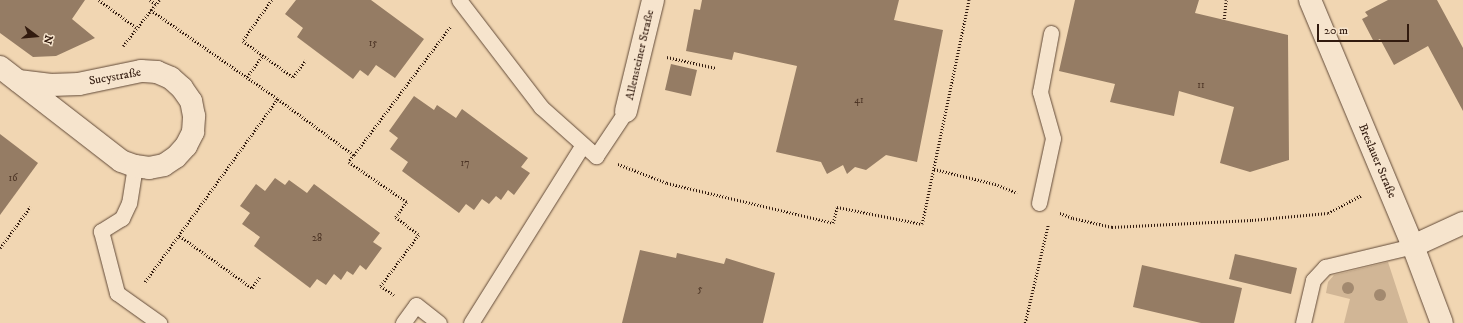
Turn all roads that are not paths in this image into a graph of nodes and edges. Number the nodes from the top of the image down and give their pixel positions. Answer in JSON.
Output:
{"nodes":[{"id":1,"x":653,"y":0,"type":"edge"},
{"id":2,"x":1310,"y":0,"type":"edge"},
{"id":3,"x":463,"y":3,"type":"edge"},
{"id":4,"x":1051,"y":33,"type":"dead end"},
{"id":5,"x":0,"y":67,"type":"edge"},
{"id":6,"x":18,"y":81,"type":"junction"},
{"id":7,"x":626,"y":111,"type":"joint"},
{"id":8,"x":582,"y":146,"type":"junction"},
{"id":9,"x":135,"y":166,"type":"junction"},
{"id":10,"x":1045,"y":206,"type":"road end"},
{"id":11,"x":1463,"y":223,"type":"edge"},
{"id":12,"x":1413,"y":246,"type":"junction"},
{"id":13,"x":159,"y":323,"type":"edge"},
{"id":14,"x":403,"y":323,"type":"edge"},
{"id":15,"x":439,"y":323,"type":"edge"},
{"id":16,"x":472,"y":323,"type":"edge"},
{"id":17,"x":1303,"y":323,"type":"edge"},
{"id":18,"x":1442,"y":323,"type":"edge"}],
"edges":[{"from":1,"to":7,"type":"street","name":"Allensteiner Straße"},
{"from":2,"to":12,"type":"street","name":"Breslauer Straße"},
{"from":3,"to":8,"type":"lane"},
{"from":4,"to":10,"type":"lane"},
{"from":5,"to":6,"type":"street","name":"Sucystraße"},
{"from":6,"to":9,"type":"street","name":"Sucystraße"},
{"from":6,"to":9,"type":"street","name":"Sucystraße"},
{"from":7,"to":8,"type":"lane"},
{"from":8,"to":16,"type":"lane"},
{"from":9,"to":13,"type":"lane"},
{"from":11,"to":12,"type":"street"},
{"from":12,"to":17,"type":"lane"},
{"from":12,"to":18,"type":"street","name":"Breslauer Straße"},
{"from":14,"to":15,"type":"lane"}]}
